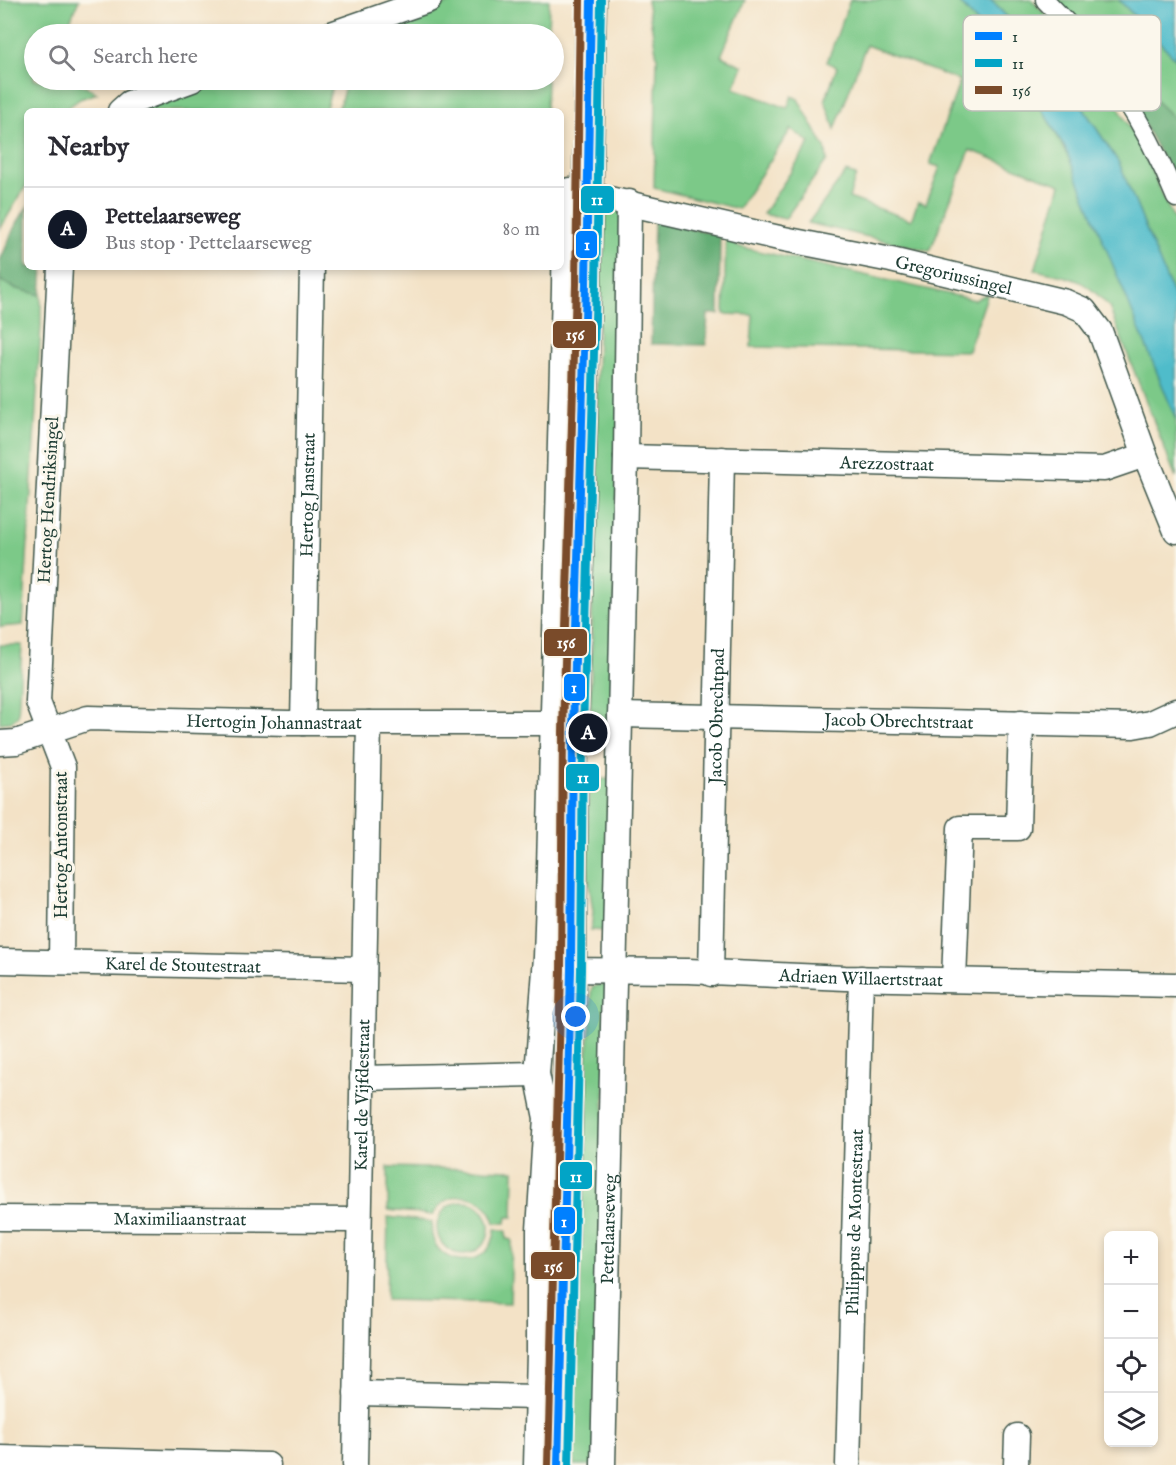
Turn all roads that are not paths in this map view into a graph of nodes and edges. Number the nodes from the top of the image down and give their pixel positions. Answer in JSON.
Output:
{"nodes":[{"id":1,"x":429,"y":0,"type":"edge"},
{"id":2,"x":591,"y":0,"type":"edge"},
{"id":3,"x":1045,"y":0,"type":"edge"},
{"id":4,"x":1060,"y":15,"type":"edge"},
{"id":5,"x":360,"y":24,"type":"edge"},
{"id":6,"x":165,"y":90,"type":"edge"},
{"id":7,"x":123,"y":108,"type":"edge"},
{"id":8,"x":1132,"y":111,"type":"edge"},
{"id":9,"x":570,"y":190,"type":"edge"},
{"id":10,"x":1176,"y":198,"type":"edge"},
{"id":11,"x":629,"y":202,"type":"junction"},
{"id":12,"x":60,"y":270,"type":"edge"},
{"id":13,"x":312,"y":275,"type":"edge"},
{"id":14,"x":1145,"y":455,"type":"junction"},
{"id":15,"x":626,"y":457,"type":"junction"},
{"id":16,"x":722,"y":459,"type":"junction"},
{"id":17,"x":1176,"y":531,"type":"edge"},
{"id":18,"x":1176,"y":711,"type":"edge"},
{"id":19,"x":620,"y":715,"type":"junction"},
{"id":20,"x":717,"y":716,"type":"junction"},
{"id":21,"x":303,"y":723,"type":"junction"},
{"id":22,"x":369,"y":723,"type":"junction"},
{"id":23,"x":552,"y":723,"type":"junction"},
{"id":24,"x":1021,"y":723,"type":"junction"},
{"id":25,"x":49,"y":731,"type":"junction"},
{"id":26,"x":0,"y":743,"type":"edge"},
{"id":27,"x":0,"y":960,"type":"edge"},
{"id":28,"x":61,"y":962,"type":"junction"},
{"id":29,"x":364,"y":969,"type":"junction"},
{"id":30,"x":558,"y":970,"type":"junction"},
{"id":31,"x":614,"y":971,"type":"junction"},
{"id":32,"x":711,"y":974,"type":"junction"},
{"id":33,"x":861,"y":978,"type":"junction"},
{"id":34,"x":954,"y":980,"type":"junction"},
{"id":35,"x":1176,"y":985,"type":"edge"},
{"id":36,"x":537,"y":1074,"type":"junction"},
{"id":37,"x":362,"y":1078,"type":"junction"},
{"id":38,"x":0,"y":1218,"type":"edge"},
{"id":39,"x":359,"y":1220,"type":"junction"},
{"id":40,"x":356,"y":1393,"type":"junction"},
{"id":41,"x":538,"y":1398,"type":"junction"},
{"id":42,"x":1017,"y":1436,"type":"dead end"},
{"id":43,"x":0,"y":1458,"type":"edge"},
{"id":44,"x":268,"y":1465,"type":"edge"},
{"id":45,"x":355,"y":1465,"type":"edge"},
{"id":46,"x":536,"y":1465,"type":"edge"},
{"id":47,"x":558,"y":1465,"type":"edge"},
{"id":48,"x":603,"y":1465,"type":"edge"},
{"id":49,"x":848,"y":1465,"type":"edge"},
{"id":50,"x":1016,"y":1465,"type":"edge"}],
"edges":[{"from":1,"to":5,"type":"street"},
{"from":2,"to":9,"type":"street"},
{"from":3,"to":4,"type":"street"},
{"from":6,"to":7,"type":"street"},
{"from":8,"to":10,"type":"street"},
{"from":9,"to":11,"type":"street","name":"Gregoriussingel"},
{"from":9,"to":23,"type":"street"},
{"from":9,"to":30,"type":"street"},
{"from":11,"to":14,"type":"street","name":"Gregoriussingel"},
{"from":11,"to":15,"type":"street","name":"Pettelaarseweg"},
{"from":12,"to":25,"type":"street","name":"Hertog Hendriksingel"},
{"from":13,"to":21,"type":"street","name":"Hertog Janstraat"},
{"from":14,"to":16,"type":"street","name":"Arezzostraat"},
{"from":14,"to":17,"type":"street","name":"Gregoriussingel"},
{"from":15,"to":16,"type":"street","name":"Arezzostraat"},
{"from":15,"to":19,"type":"street","name":"Pettelaarseweg"},
{"from":16,"to":20,"type":"street","name":"Jacob Obrechtpad"},
{"from":18,"to":24,"type":"street","name":"Jacob Obrechtstraat"},
{"from":19,"to":20,"type":"street","name":"Jacob Obrechtstraat"},
{"from":19,"to":31,"type":"street","name":"Pettelaarseweg"},
{"from":20,"to":24,"type":"street","name":"Jacob Obrechtstraat"},
{"from":20,"to":32,"type":"street","name":"Jacob Obrechtpad"},
{"from":21,"to":22,"type":"street","name":"Hertogin Johannastraat"},
{"from":21,"to":25,"type":"street","name":"Hertogin Johannastraat"},
{"from":22,"to":23,"type":"street","name":"Hertogin Johannastraat"},
{"from":22,"to":29,"type":"street","name":"Karel de Vijfdestraat"},
{"from":23,"to":30,"type":"street"},
{"from":24,"to":34,"type":"street"},
{"from":25,"to":26,"type":"street","name":"Hertogin Johannastraat"},
{"from":25,"to":28,"type":"street","name":"Hertog Antonstraat"},
{"from":27,"to":28,"type":"street","name":"Karel de Stoutestraat"},
{"from":28,"to":29,"type":"street","name":"Karel de Stoutestraat"},
{"from":29,"to":37,"type":"street","name":"Karel de Vijfdestraat"},
{"from":30,"to":31,"type":"street","name":"Adriaen Willaertstraat"},
{"from":30,"to":36,"type":"street"},
{"from":30,"to":47,"type":"street"},
{"from":31,"to":32,"type":"street","name":"Adriaen Willaertstraat"},
{"from":31,"to":48,"type":"street","name":"Pettelaarseweg"},
{"from":32,"to":33,"type":"street","name":"Adriaen Willaertstraat"},
{"from":33,"to":34,"type":"street","name":"Adriaen Willaertstraat"},
{"from":33,"to":49,"type":"street","name":"Philippus de Montestraat"},
{"from":34,"to":35,"type":"street","name":"Adriaen Willaertstraat"},
{"from":36,"to":37,"type":"street"},
{"from":36,"to":41,"type":"street"},
{"from":37,"to":39,"type":"street","name":"Karel de Vijfdestraat"},
{"from":38,"to":39,"type":"street","name":"Maximiliaanstraat"},
{"from":39,"to":40,"type":"street","name":"Karel de Vijfdestraat"},
{"from":40,"to":41,"type":"street"},
{"from":40,"to":45,"type":"street","name":"Karel de Vijfdestraat"},
{"from":41,"to":46,"type":"street"},
{"from":42,"to":50,"type":"street"},
{"from":43,"to":44,"type":"street"}]}
